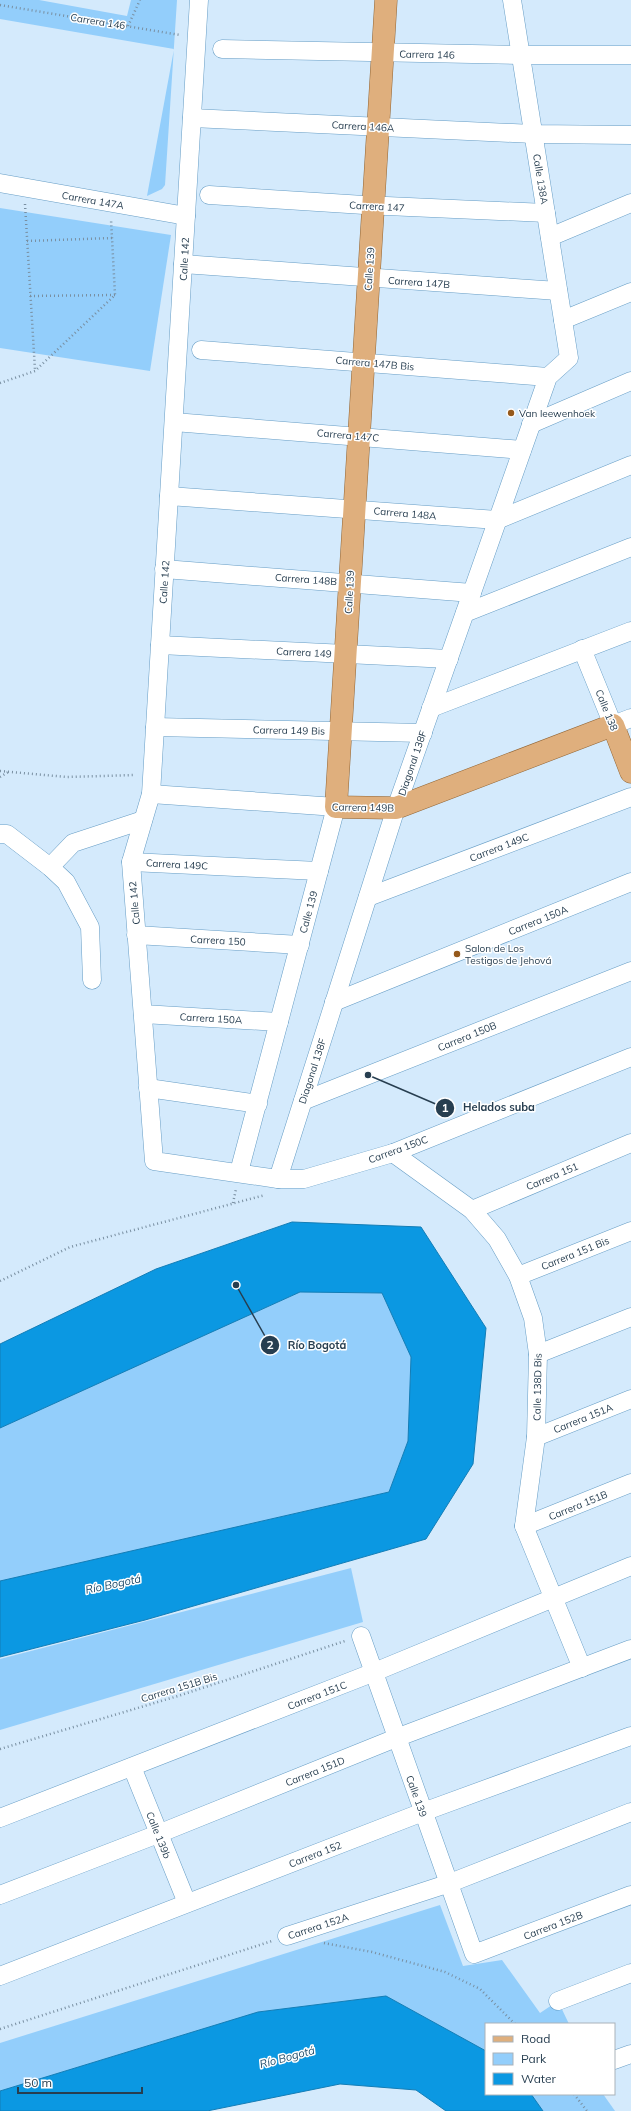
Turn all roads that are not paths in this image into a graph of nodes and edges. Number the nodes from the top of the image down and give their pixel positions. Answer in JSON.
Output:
{"nodes":[{"id":1,"x":199,"y":0,"type":"edge"},
{"id":2,"x":386,"y":0,"type":"edge"},
{"id":3,"x":512,"y":0,"type":"edge"},
{"id":4,"x":222,"y":49,"type":"dead end"},
{"id":5,"x":382,"y":53,"type":"junction"},
{"id":6,"x":521,"y":55,"type":"junction"},
{"id":7,"x":631,"y":55,"type":"edge"},
{"id":8,"x":192,"y":118,"type":"junction"},
{"id":9,"x":378,"y":127,"type":"junction"},
{"id":10,"x":534,"y":134,"type":"junction"},
{"id":11,"x":631,"y":135,"type":"edge"},
{"id":12,"x":0,"y":183,"type":"edge"},
{"id":13,"x":209,"y":195,"type":"dead end"},
{"id":14,"x":631,"y":203,"type":"edge"},
{"id":15,"x":373,"y":206,"type":"junction"},
{"id":16,"x":546,"y":213,"type":"junction"},
{"id":17,"x":186,"y":216,"type":"junction"},
{"id":18,"x":550,"y":237,"type":"junction"},
{"id":19,"x":183,"y":264,"type":"junction"},
{"id":20,"x":369,"y":278,"type":"junction"},
{"id":21,"x":558,"y":291,"type":"junction"},
{"id":22,"x":631,"y":292,"type":"edge"},
{"id":23,"x":563,"y":320,"type":"junction"},
{"id":24,"x":201,"y":350,"type":"dead end"},
{"id":25,"x":569,"y":358,"type":"joint"},
{"id":26,"x":363,"y":362,"type":"junction"},
{"id":27,"x":548,"y":377,"type":"junction"},
{"id":28,"x":631,"y":381,"type":"edge"},
{"id":29,"x":174,"y":422,"type":"junction"},
{"id":30,"x":531,"y":424,"type":"junction"},
{"id":31,"x":359,"y":436,"type":"junction"},
{"id":32,"x":522,"y":450,"type":"junction"},
{"id":33,"x":631,"y":465,"type":"edge"},
{"id":34,"x":169,"y":496,"type":"junction"},
{"id":35,"x":354,"y":509,"type":"junction"},
{"id":36,"x":498,"y":520,"type":"junction"},
{"id":37,"x":631,"y":547,"type":"edge"},
{"id":38,"x":164,"y":569,"type":"junction"},
{"id":39,"x":350,"y":582,"type":"junction"},
{"id":40,"x":472,"y":593,"type":"junction"},
{"id":41,"x":465,"y":613,"type":"junction"},
{"id":42,"x":631,"y":630,"type":"edge"},
{"id":43,"x":160,"y":645,"type":"junction"},
{"id":44,"x":582,"y":649,"type":"junction"},
{"id":45,"x":345,"y":654,"type":"junction"},
{"id":46,"x":449,"y":659,"type":"junction"},
{"id":47,"x":431,"y":708,"type":"junction"},
{"id":48,"x":622,"y":721,"type":"edge"},
{"id":49,"x":155,"y":727,"type":"junction"},
{"id":50,"x":341,"y":731,"type":"junction"},
{"id":51,"x":423,"y":733,"type":"junction"},
{"id":52,"x":631,"y":772,"type":"edge"},
{"id":53,"x":151,"y":794,"type":"junction"},
{"id":54,"x":631,"y":797,"type":"edge"},
{"id":55,"x":336,"y":807,"type":"junction"},
{"id":56,"x":396,"y":808,"type":"junction"},
{"id":57,"x":143,"y":820,"type":"junction"},
{"id":58,"x":0,"y":834,"type":"edge"},
{"id":59,"x":131,"y":862,"type":"junction"},
{"id":60,"x":50,"y":867,"type":"junction"},
{"id":61,"x":319,"y":871,"type":"junction"},
{"id":62,"x":631,"y":882,"type":"edge"},
{"id":63,"x":368,"y":897,"type":"junction"},
{"id":64,"x":136,"y":935,"type":"junction"},
{"id":65,"x":300,"y":945,"type":"junction"},
{"id":66,"x":631,"y":971,"type":"edge"},
{"id":67,"x":92,"y":980,"type":"dead end"},
{"id":68,"x":334,"y":1002,"type":"junction"},
{"id":69,"x":142,"y":1014,"type":"junction"},
{"id":70,"x":279,"y":1022,"type":"junction"},
{"id":71,"x":631,"y":1057,"type":"edge"},
{"id":72,"x":148,"y":1088,"type":"junction"},
{"id":73,"x":302,"y":1101,"type":"junction"},
{"id":74,"x":258,"y":1104,"type":"junction"},
{"id":75,"x":631,"y":1143,"type":"edge"},
{"id":76,"x":393,"y":1153,"type":"junction"},
{"id":77,"x":154,"y":1161,"type":"joint"},
{"id":78,"x":239,"y":1172,"type":"junction"},
{"id":79,"x":274,"y":1186,"type":"junction"},
{"id":80,"x":472,"y":1210,"type":"junction"},
{"id":81,"x":631,"y":1231,"type":"edge"},
{"id":82,"x":518,"y":1276,"type":"junction"},
{"id":83,"x":631,"y":1318,"type":"edge"},
{"id":84,"x":538,"y":1354,"type":"junction"},
{"id":85,"x":631,"y":1399,"type":"edge"},
{"id":86,"x":536,"y":1437,"type":"junction"},
{"id":87,"x":631,"y":1483,"type":"edge"},
{"id":88,"x":524,"y":1526,"type":"junction"},
{"id":89,"x":631,"y":1566,"type":"edge"},
{"id":90,"x":553,"y":1597,"type":"junction"},
{"id":91,"x":361,"y":1636,"type":"road end"},
{"id":92,"x":631,"y":1649,"type":"edge"},
{"id":93,"x":582,"y":1668,"type":"junction"},
{"id":94,"x":372,"y":1673,"type":"junction"},
{"id":95,"x":631,"y":1736,"type":"edge"},
{"id":96,"x":396,"y":1738,"type":"junction"},
{"id":97,"x":132,"y":1767,"type":"junction"},
{"id":98,"x":423,"y":1812,"type":"junction"},
{"id":99,"x":631,"y":1812,"type":"edge"},
{"id":100,"x":0,"y":1818,"type":"edge"},
{"id":101,"x":158,"y":1834,"type":"junction"},
{"id":102,"x":450,"y":1883,"type":"junction"},
{"id":103,"x":0,"y":1895,"type":"edge"},
{"id":104,"x":631,"y":1895,"type":"edge"},
{"id":105,"x":187,"y":1904,"type":"junction"},
{"id":106,"x":287,"y":1936,"type":"road end"},
{"id":107,"x":474,"y":1954,"type":"joint"},
{"id":108,"x":631,"y":1973,"type":"edge"},
{"id":109,"x":0,"y":1976,"type":"edge"},
{"id":110,"x":558,"y":2001,"type":"dead end"},
{"id":111,"x":631,"y":2054,"type":"edge"},
{"id":112,"x":615,"y":2060,"type":"edge"}],
"edges":[{"from":1,"to":8,"type":"street","name":"Calle 142"},
{"from":2,"to":5,"type":"main road","name":"Calle 139"},
{"from":3,"to":6,"type":"street","name":"Calle 138A"},
{"from":4,"to":5,"type":"street","name":"Carrera 146"},
{"from":5,"to":6,"type":"street","name":"Carrera 146"},
{"from":5,"to":9,"type":"main road","name":"Calle 139"},
{"from":6,"to":7,"type":"street","name":"Carrera 146"},
{"from":6,"to":10,"type":"street","name":"Calle 138A"},
{"from":8,"to":9,"type":"street","name":"Carrera 146A"},
{"from":8,"to":17,"type":"street","name":"Calle 142"},
{"from":9,"to":10,"type":"street","name":"Carrera 146A"},
{"from":9,"to":15,"type":"main road","name":"Calle 139"},
{"from":10,"to":11,"type":"street","name":"Carrera 146A"},
{"from":10,"to":16,"type":"street","name":"Calle 138A"},
{"from":12,"to":17,"type":"street","name":"Carrera 147A"},
{"from":13,"to":15,"type":"street","name":"Carrera 147"},
{"from":14,"to":18,"type":"street"},
{"from":15,"to":16,"type":"street","name":"Carrera 147"},
{"from":15,"to":20,"type":"main road","name":"Calle 139"},
{"from":16,"to":18,"type":"street","name":"Calle 138A"},
{"from":17,"to":19,"type":"street","name":"Calle 142"},
{"from":18,"to":21,"type":"street","name":"Calle 138A"},
{"from":19,"to":20,"type":"street","name":"Carrera 147B"},
{"from":19,"to":29,"type":"street","name":"Calle 142"},
{"from":20,"to":21,"type":"street","name":"Carrera 147B"},
{"from":20,"to":26,"type":"main road","name":"Calle 139"},
{"from":21,"to":23,"type":"street","name":"Calle 138A"},
{"from":22,"to":23,"type":"street"},
{"from":23,"to":25,"type":"street","name":"Calle 138A"},
{"from":24,"to":26,"type":"street","name":"Carrera 147B Bis"},
{"from":25,"to":27,"type":"street","name":"Diagonal 138F"},
{"from":26,"to":27,"type":"street","name":"Carrera 147B Bis"},
{"from":26,"to":31,"type":"main road","name":"Calle 139"},
{"from":27,"to":30,"type":"street","name":"Diagonal 138F"},
{"from":28,"to":30,"type":"street"},
{"from":29,"to":31,"type":"street","name":"Carrera 147C"},
{"from":29,"to":34,"type":"street","name":"Calle 142"},
{"from":30,"to":32,"type":"street","name":"Diagonal 138F"},
{"from":31,"to":32,"type":"street","name":"Carrera 147C"},
{"from":31,"to":35,"type":"main road","name":"Calle 139"},
{"from":32,"to":36,"type":"street","name":"Diagonal 138F"},
{"from":33,"to":36,"type":"street","name":"Carrera 148A"},
{"from":34,"to":35,"type":"street","name":"Carrera 148A"},
{"from":34,"to":38,"type":"street","name":"Calle 142"},
{"from":35,"to":36,"type":"street","name":"Carrera 148A"},
{"from":35,"to":39,"type":"main road","name":"Calle 139"},
{"from":36,"to":40,"type":"street","name":"Diagonal 138F"},
{"from":37,"to":41,"type":"street"},
{"from":38,"to":39,"type":"street","name":"Carrera 148B"},
{"from":38,"to":43,"type":"street","name":"Calle 142"},
{"from":39,"to":40,"type":"street","name":"Carrera 148B"},
{"from":39,"to":45,"type":"main road","name":"Calle 139"},
{"from":40,"to":41,"type":"street","name":"Diagonal 138F"},
{"from":41,"to":46,"type":"street","name":"Diagonal 138F"},
{"from":42,"to":44,"type":"street"},
{"from":43,"to":45,"type":"street","name":"Carrera 149"},
{"from":43,"to":49,"type":"street","name":"Calle 142"},
{"from":44,"to":47,"type":"street"},
{"from":44,"to":48,"type":"street","name":"Calle 138"},
{"from":45,"to":46,"type":"street","name":"Carrera 149"},
{"from":45,"to":50,"type":"main road","name":"Calle 139"},
{"from":46,"to":47,"type":"street","name":"Diagonal 138F"},
{"from":47,"to":51,"type":"street","name":"Diagonal 138F"},
{"from":48,"to":52,"type":"main road","name":"Calle 138"},
{"from":48,"to":56,"type":"main road","name":"Carrera 149B"},
{"from":49,"to":50,"type":"street","name":"Carrera 149 Bis"},
{"from":49,"to":53,"type":"street","name":"Calle 142"},
{"from":50,"to":51,"type":"street","name":"Carrera 149 Bis"},
{"from":50,"to":55,"type":"main road","name":"Calle 139"},
{"from":51,"to":56,"type":"street","name":"Diagonal 138F"},
{"from":53,"to":55,"type":"street","name":"Carrera 149B"},
{"from":53,"to":57,"type":"street","name":"Calle 142"},
{"from":54,"to":63,"type":"street","name":"Carrera 149C"},
{"from":55,"to":56,"type":"main road","name":"Carrera 149B"},
{"from":55,"to":61,"type":"street","name":"Calle 139"},
{"from":56,"to":63,"type":"street","name":"Diagonal 138F"},
{"from":57,"to":59,"type":"street","name":"Calle 142"},
{"from":57,"to":60,"type":"street"},
{"from":58,"to":60,"type":"street"},
{"from":59,"to":61,"type":"street","name":"Carrera 149C"},
{"from":59,"to":64,"type":"street","name":"Calle 142"},
{"from":60,"to":67,"type":"street"},
{"from":61,"to":65,"type":"street","name":"Calle 139"},
{"from":62,"to":68,"type":"street","name":"Carrera 150A"},
{"from":63,"to":68,"type":"street","name":"Diagonal 138F"},
{"from":64,"to":65,"type":"street","name":"Carrera 150"},
{"from":64,"to":69,"type":"street","name":"Calle 142"},
{"from":65,"to":70,"type":"street","name":"Calle 139"},
{"from":66,"to":73,"type":"street","name":"Carrera 150B"},
{"from":68,"to":73,"type":"street","name":"Diagonal 138F"},
{"from":69,"to":70,"type":"street","name":"Carrera 150A"},
{"from":69,"to":72,"type":"street","name":"Calle 142"},
{"from":70,"to":74,"type":"street","name":"Calle 139"},
{"from":71,"to":76,"type":"street","name":"Carrera 150C"},
{"from":72,"to":74,"type":"street"},
{"from":72,"to":77,"type":"street","name":"Calle 142"},
{"from":73,"to":79,"type":"street","name":"Diagonal 138F"},
{"from":74,"to":78,"type":"street","name":"Calle 139"},
{"from":75,"to":80,"type":"street","name":"Carrera 151"},
{"from":76,"to":79,"type":"street","name":"Carrera 150C"},
{"from":76,"to":80,"type":"street","name":"Calle 138D Bis"},
{"from":77,"to":78,"type":"street","name":"Carrera 150C"},
{"from":78,"to":79,"type":"street","name":"Carrera 150C"},
{"from":80,"to":82,"type":"street","name":"Calle 138D Bis"},
{"from":81,"to":82,"type":"street","name":"Carrera 151 Bis"},
{"from":82,"to":84,"type":"street","name":"Calle 138D Bis"},
{"from":83,"to":84,"type":"street"},
{"from":84,"to":86,"type":"street","name":"Calle 138D Bis"},
{"from":85,"to":86,"type":"street","name":"Carrera 151A"},
{"from":86,"to":88,"type":"street","name":"Calle 138D Bis"},
{"from":87,"to":88,"type":"street","name":"Carrera 151B"},
{"from":88,"to":90,"type":"street","name":"Calle 138D Bis"},
{"from":89,"to":90,"type":"street","name":"Carrera 151C"},
{"from":90,"to":93,"type":"street","name":"Calle 138D Bis"},
{"from":90,"to":94,"type":"street","name":"Carrera 151C"},
{"from":91,"to":94,"type":"street","name":"Calle 139"},
{"from":92,"to":93,"type":"street","name":"Carrera 151D"},
{"from":93,"to":96,"type":"street","name":"Carrera 151D"},
{"from":94,"to":96,"type":"street","name":"Calle 139"},
{"from":94,"to":97,"type":"street","name":"Carrera 151C"},
{"from":95,"to":98,"type":"street","name":"Carrera 152"},
{"from":96,"to":98,"type":"street","name":"Calle 139"},
{"from":96,"to":101,"type":"street","name":"Carrera 151D"},
{"from":97,"to":100,"type":"street","name":"Carrera 151C"},
{"from":97,"to":101,"type":"street","name":"Calle 139b"},
{"from":98,"to":102,"type":"street","name":"Calle 139"},
{"from":98,"to":105,"type":"street","name":"Carrera 152"},
{"from":99,"to":102,"type":"street","name":"Carrera 152A"},
{"from":101,"to":103,"type":"street","name":"Carrera 151D"},
{"from":101,"to":105,"type":"street","name":"Calle 139b"},
{"from":102,"to":106,"type":"street","name":"Carrera 152A"},
{"from":102,"to":107,"type":"street","name":"Calle 139"},
{"from":104,"to":107,"type":"street","name":"Carrera 152B"},
{"from":105,"to":109,"type":"street","name":"Carrera 152"},
{"from":108,"to":110,"type":"street"},
{"from":111,"to":112,"type":"street"}]}
